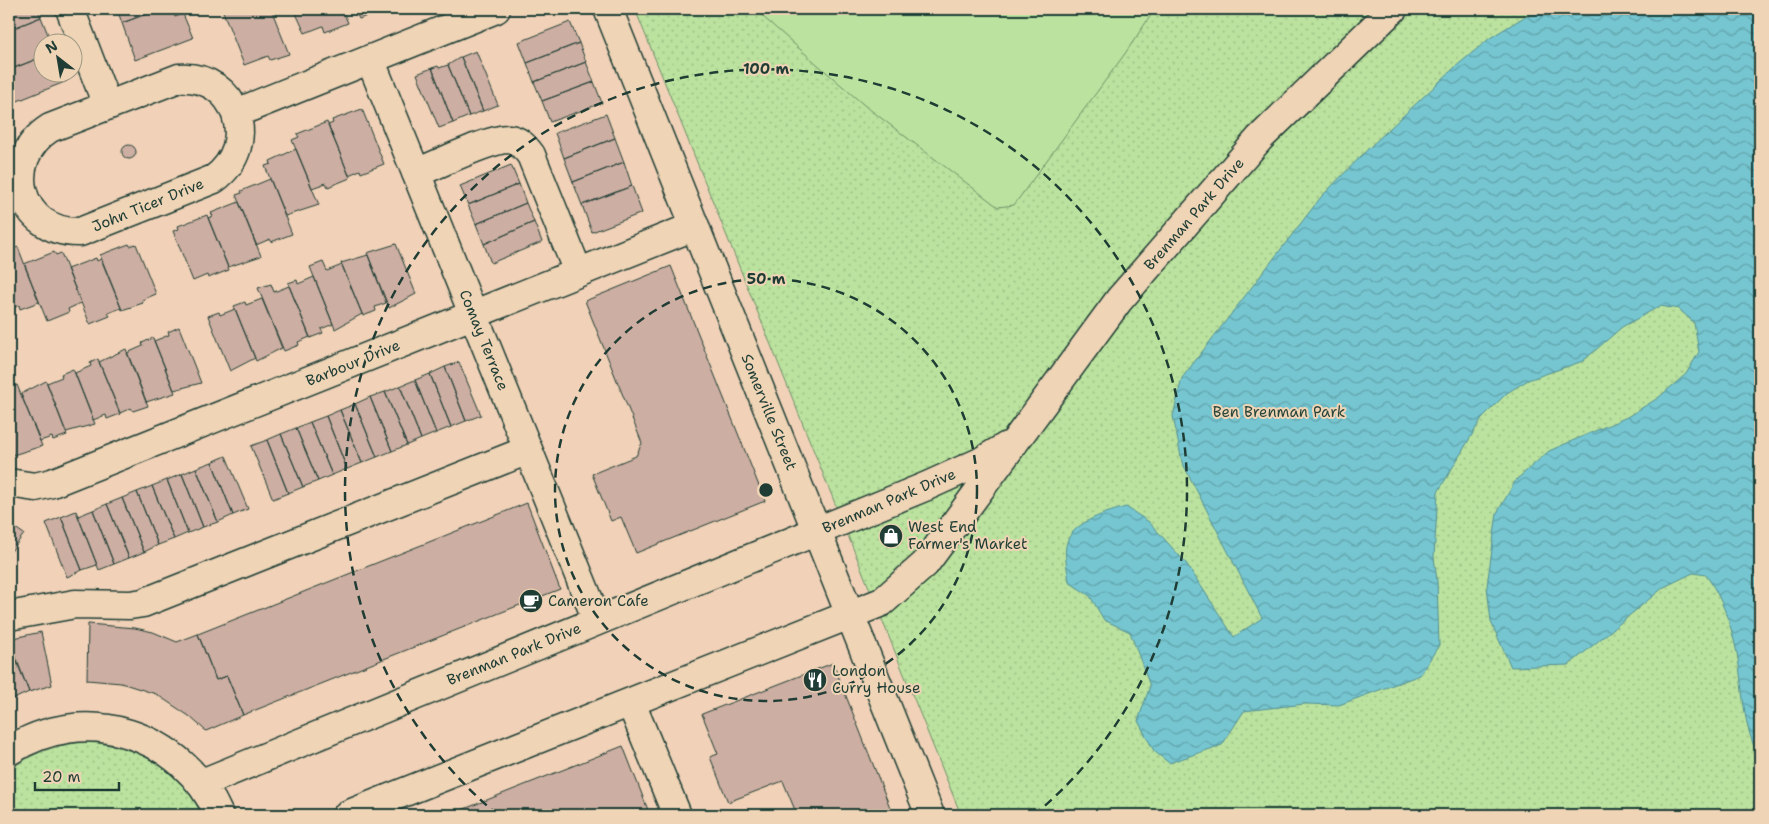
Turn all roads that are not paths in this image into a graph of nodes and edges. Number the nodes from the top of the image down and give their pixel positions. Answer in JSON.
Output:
{"nodes":[{"id":1,"x":70,"y":9,"type":"edge"},
{"id":2,"x":496,"y":9,"type":"edge"},
{"id":3,"x":608,"y":9,"type":"edge"},
{"id":4,"x":1393,"y":9,"type":"edge"},
{"id":5,"x":370,"y":59,"type":"junction"},
{"id":6,"x":107,"y":105,"type":"junction"},
{"id":7,"x":236,"y":113,"type":"junction"},
{"id":8,"x":416,"y":173,"type":"junction"},
{"id":9,"x":16,"y":200,"type":"edge"},
{"id":10,"x":695,"y":226,"type":"junction"},
{"id":11,"x":578,"y":272,"type":"junction"},
{"id":12,"x":474,"y":315,"type":"junction"},
{"id":13,"x":1018,"y":439,"type":"junction"},
{"id":14,"x":528,"y":450,"type":"junction"},
{"id":15,"x":9,"y":483,"type":"edge"},
{"id":16,"x":817,"y":532,"type":"junction"},
{"id":17,"x":9,"y":616,"type":"edge"},
{"id":18,"x":850,"y":616,"type":"junction"},
{"id":19,"x":598,"y":620,"type":"junction"},
{"id":20,"x":631,"y":703,"type":"junction"},
{"id":21,"x":9,"y":751,"type":"edge"},
{"id":22,"x":202,"y":784,"type":"junction"},
{"id":23,"x":220,"y":815,"type":"edge"},
{"id":24,"x":347,"y":815,"type":"edge"},
{"id":25,"x":677,"y":815,"type":"edge"},
{"id":26,"x":930,"y":815,"type":"edge"}],
"edges":[{"from":1,"to":6,"type":"street"},
{"from":2,"to":5,"type":"street"},
{"from":3,"to":10,"type":"street","name":"Somerville Street"},
{"from":4,"to":13,"type":"street","name":"Brenman Park Drive"},
{"from":5,"to":7,"type":"street"},
{"from":5,"to":8,"type":"street","name":"Comay Terrace"},
{"from":6,"to":7,"type":"street","name":"John Ticer Drive"},
{"from":6,"to":9,"type":"street","name":"John Ticer Drive"},
{"from":7,"to":9,"type":"street","name":"John Ticer Drive"},
{"from":8,"to":11,"type":"street"},
{"from":8,"to":12,"type":"street","name":"Comay Terrace"},
{"from":10,"to":11,"type":"street","name":"Barbour Drive"},
{"from":10,"to":16,"type":"street","name":"Somerville Street"},
{"from":11,"to":12,"type":"street","name":"Barbour Drive"},
{"from":12,"to":14,"type":"street","name":"Comay Terrace"},
{"from":12,"to":15,"type":"street","name":"Barbour Drive"},
{"from":13,"to":16,"type":"street","name":"Brenman Park Drive"},
{"from":13,"to":18,"type":"street","name":"Brenman Park Drive"},
{"from":14,"to":17,"type":"street"},
{"from":14,"to":19,"type":"street","name":"Comay Terrace"},
{"from":16,"to":18,"type":"street","name":"Somerville Street"},
{"from":16,"to":19,"type":"street","name":"Brenman Park Drive"},
{"from":18,"to":20,"type":"street","name":"Brenman Park Drive"},
{"from":18,"to":26,"type":"street","name":"Somerville Street"},
{"from":19,"to":22,"type":"street","name":"Brenman Park Drive"},
{"from":20,"to":24,"type":"street","name":"Brenman Park Drive"},
{"from":20,"to":25,"type":"street"},
{"from":21,"to":22,"type":"street"},
{"from":22,"to":23,"type":"street"}]}
